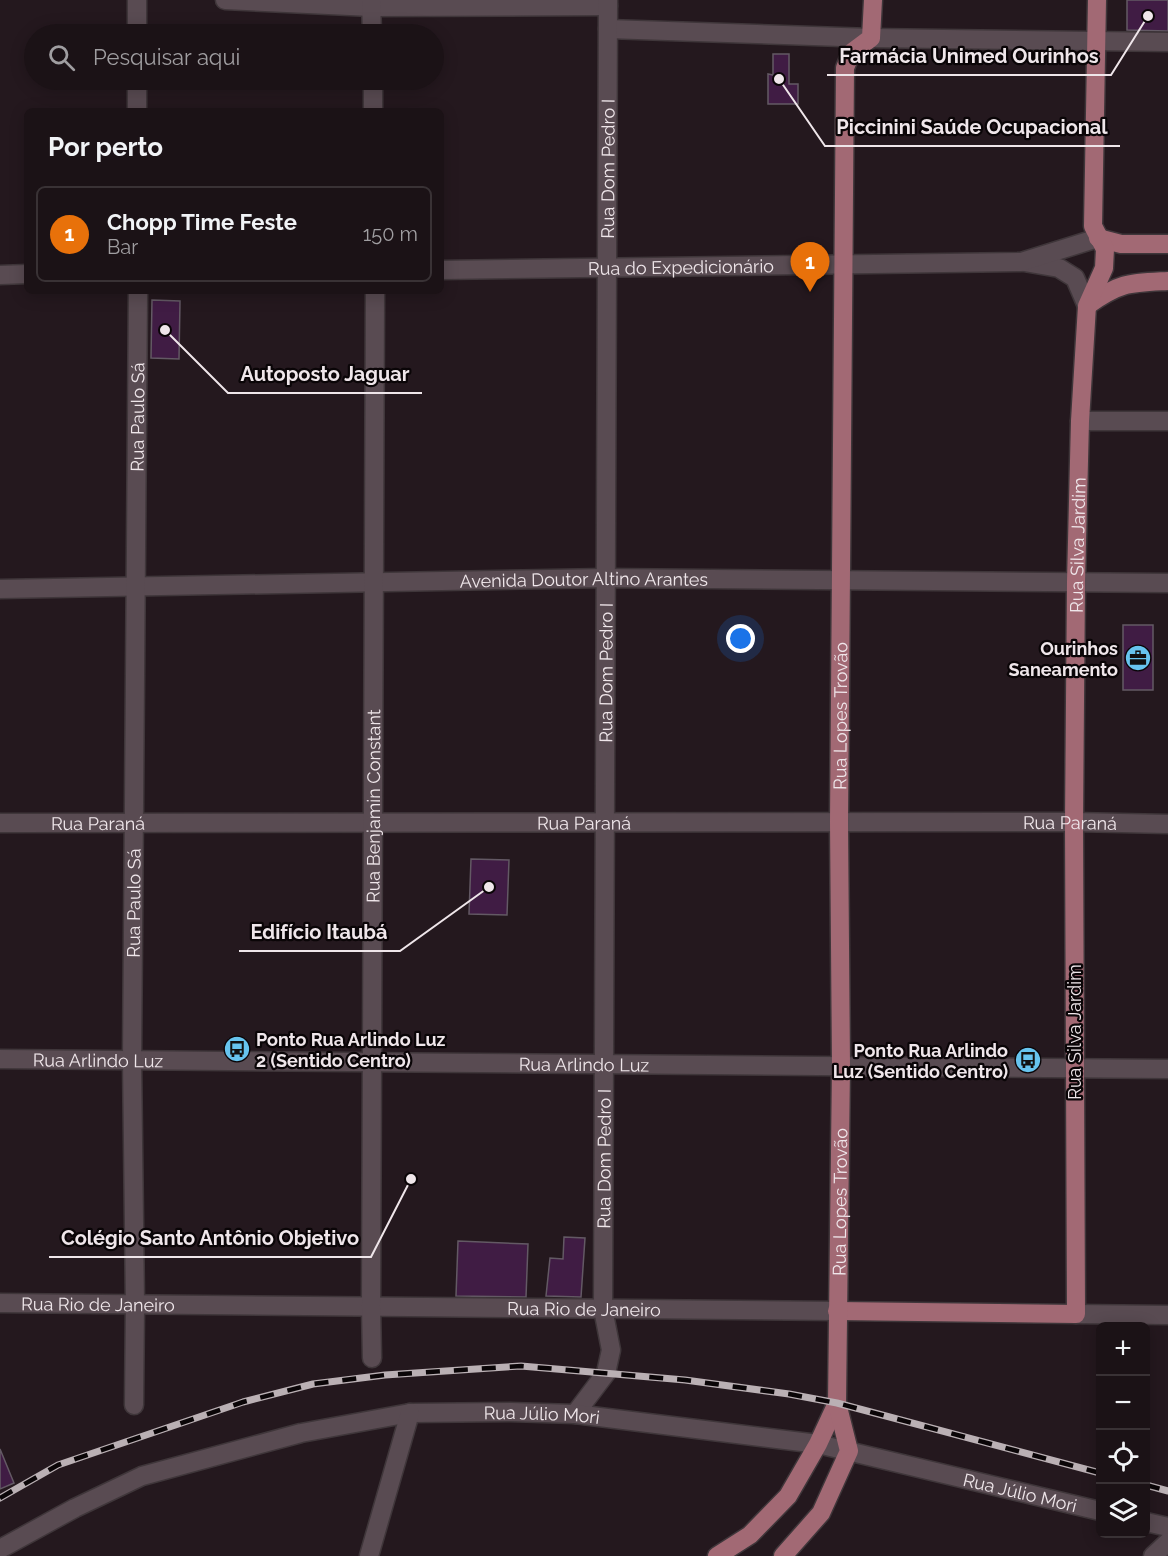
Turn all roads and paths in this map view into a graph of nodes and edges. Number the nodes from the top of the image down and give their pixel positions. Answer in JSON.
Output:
{"nodes":[{"id":1,"x":137,"y":0,"type":"edge"},
{"id":2,"x":225,"y":0,"type":"edge"},
{"id":3,"x":873,"y":0,"type":"edge"},
{"id":4,"x":1097,"y":0,"type":"edge"},
{"id":5,"x":371,"y":3,"type":"edge"},
{"id":6,"x":608,"y":3,"type":"edge"},
{"id":7,"x":137,"y":24,"type":"edge"},
{"id":8,"x":372,"y":24,"type":"edge"},
{"id":9,"x":608,"y":29,"type":"junction"},
{"id":10,"x":872,"y":38,"type":"junction"},
{"id":11,"x":1096,"y":42,"type":"junction"},
{"id":12,"x":1168,"y":42,"type":"edge"},
{"id":13,"x":137,"y":90,"type":"edge"},
{"id":14,"x":372,"y":90,"type":"edge"},
{"id":15,"x":137,"y":108,"type":"edge"},
{"id":16,"x":373,"y":108,"type":"edge"},
{"id":17,"x":1098,"y":238,"type":"junction"},
{"id":18,"x":1168,"y":244,"type":"edge"},
{"id":19,"x":1021,"y":262,"type":"junction"},
{"id":20,"x":844,"y":264,"type":"junction"},
{"id":21,"x":608,"y":268,"type":"junction"},
{"id":22,"x":444,"y":270,"type":"edge"},
{"id":23,"x":24,"y":274,"type":"edge"},
{"id":24,"x":0,"y":275,"type":"edge"},
{"id":25,"x":1168,"y":281,"type":"edge"},
{"id":26,"x":138,"y":294,"type":"edge"},
{"id":27,"x":375,"y":294,"type":"edge"},
{"id":28,"x":1087,"y":306,"type":"junction"},
{"id":29,"x":1080,"y":421,"type":"junction"},
{"id":30,"x":1168,"y":421,"type":"edge"},
{"id":31,"x":605,"y":578,"type":"junction"},
{"id":32,"x":842,"y":580,"type":"junction"},
{"id":33,"x":374,"y":582,"type":"junction"},
{"id":34,"x":1076,"y":582,"type":"junction"},
{"id":35,"x":1168,"y":583,"type":"edge"},
{"id":36,"x":137,"y":587,"type":"junction"},
{"id":37,"x":0,"y":590,"type":"edge"},
{"id":38,"x":605,"y":822,"type":"junction"},
{"id":39,"x":839,"y":822,"type":"junction"},
{"id":40,"x":1074,"y":822,"type":"junction"},
{"id":41,"x":0,"y":823,"type":"edge"},
{"id":42,"x":134,"y":823,"type":"junction"},
{"id":43,"x":373,"y":823,"type":"junction"},
{"id":44,"x":1168,"y":824,"type":"edge"},
{"id":45,"x":0,"y":1059,"type":"edge"},
{"id":46,"x":132,"y":1060,"type":"junction"},
{"id":47,"x":372,"y":1062,"type":"junction"},
{"id":48,"x":604,"y":1064,"type":"junction"},
{"id":49,"x":841,"y":1066,"type":"junction"},
{"id":50,"x":1074,"y":1068,"type":"junction"},
{"id":51,"x":1168,"y":1069,"type":"edge"},
{"id":52,"x":0,"y":1303,"type":"edge"},
{"id":53,"x":135,"y":1305,"type":"junction"},
{"id":54,"x":371,"y":1307,"type":"junction"},
{"id":55,"x":603,"y":1309,"type":"junction"},
{"id":56,"x":837,"y":1311,"type":"junction"},
{"id":57,"x":1076,"y":1314,"type":"junction"},
{"id":58,"x":1168,"y":1314,"type":"edge"},
{"id":59,"x":372,"y":1358,"type":"dead end"},
{"id":60,"x":837,"y":1403,"type":"junction"},
{"id":61,"x":134,"y":1405,"type":"dead end"},
{"id":62,"x":410,"y":1413,"type":"junction"},
{"id":63,"x":574,"y":1414,"type":"junction"},
{"id":64,"x":818,"y":1444,"type":"junction"},
{"id":65,"x":849,"y":1451,"type":"junction"},
{"id":66,"x":1096,"y":1510,"type":"edge"},
{"id":67,"x":1150,"y":1523,"type":"edge"},
{"id":68,"x":1168,"y":1527,"type":"edge"},
{"id":69,"x":1168,"y":1542,"type":"edge"},
{"id":70,"x":6,"y":1550,"type":"edge"},
{"id":71,"x":369,"y":1556,"type":"edge"},
{"id":72,"x":717,"y":1556,"type":"edge"},
{"id":73,"x":783,"y":1556,"type":"edge"},
{"id":74,"x":1154,"y":1556,"type":"edge"}],
"edges":[{"from":1,"to":7,"type":"street"},
{"from":2,"to":5,"type":"street"},
{"from":3,"to":10,"type":"main road"},
{"from":4,"to":11,"type":"main road","name":"Rua Silva Jardim"},
{"from":5,"to":6,"type":"street"},
{"from":5,"to":8,"type":"street"},
{"from":6,"to":9,"type":"street","name":"Rua Dom Pedro I"},
{"from":9,"to":10,"type":"street"},
{"from":9,"to":21,"type":"street","name":"Rua Dom Pedro I"},
{"from":10,"to":11,"type":"street"},
{"from":10,"to":20,"type":"main road","name":"Rua Lopes Trovão"},
{"from":11,"to":12,"type":"street"},
{"from":11,"to":17,"type":"main road","name":"Rua Silva Jardim"},
{"from":13,"to":15,"type":"street"},
{"from":14,"to":16,"type":"street"},
{"from":17,"to":18,"type":"main road","name":"Rua do Expedicionário"},
{"from":17,"to":19,"type":"street","name":"Rua do Expedicionário"},
{"from":17,"to":28,"type":"main road","name":"Rua Silva Jardim"},
{"from":19,"to":20,"type":"street","name":"Rua do Expedicionário"},
{"from":19,"to":28,"type":"street"},
{"from":20,"to":21,"type":"street","name":"Rua do Expedicionário"},
{"from":20,"to":32,"type":"main road","name":"Rua Lopes Trovão"},
{"from":21,"to":22,"type":"street","name":"Rua do Expedicionário"},
{"from":21,"to":31,"type":"street","name":"Rua Dom Pedro I"},
{"from":23,"to":24,"type":"street"},
{"from":25,"to":28,"type":"main road"},
{"from":26,"to":36,"type":"street","name":"Rua Paulo Sá"},
{"from":27,"to":33,"type":"street","name":"Rua Benjamin Constant"},
{"from":28,"to":29,"type":"main road","name":"Rua Silva Jardim"},
{"from":29,"to":30,"type":"street"},
{"from":29,"to":34,"type":"main road","name":"Rua Silva Jardim"},
{"from":31,"to":32,"type":"street","name":"Avenida Doutor Altino Arantes"},
{"from":31,"to":33,"type":"street","name":"Avenida Doutor Altino Arantes"},
{"from":31,"to":38,"type":"street","name":"Rua Dom Pedro I"},
{"from":32,"to":34,"type":"street","name":"Avenida Doutor Altino Arantes"},
{"from":32,"to":39,"type":"main road","name":"Rua Lopes Trovão"},
{"from":33,"to":36,"type":"street","name":"Avenida Doutor Altino Arantes"},
{"from":33,"to":43,"type":"street","name":"Rua Benjamin Constant"},
{"from":34,"to":35,"type":"street","name":"Avenida Doutor Altino Arantes"},
{"from":34,"to":40,"type":"main road","name":"Rua Silva Jardim"},
{"from":36,"to":37,"type":"street","name":"Avenida Doutor Altino Arantes"},
{"from":36,"to":42,"type":"street","name":"Rua Paulo Sá"},
{"from":38,"to":39,"type":"street","name":"Rua Paraná"},
{"from":38,"to":43,"type":"street","name":"Rua Paraná"},
{"from":38,"to":48,"type":"street","name":"Rua Dom Pedro I"},
{"from":39,"to":40,"type":"street","name":"Rua Paraná"},
{"from":39,"to":49,"type":"main road","name":"Rua Lopes Trovão"},
{"from":40,"to":44,"type":"street","name":"Rua Paraná"},
{"from":40,"to":50,"type":"main road","name":"Rua Silva Jardim"},
{"from":41,"to":42,"type":"street","name":"Rua Paraná"},
{"from":42,"to":43,"type":"street","name":"Rua Paraná"},
{"from":42,"to":46,"type":"street","name":"Rua Paulo Sá"},
{"from":43,"to":47,"type":"street","name":"Rua Benjamin Constant"},
{"from":45,"to":46,"type":"street","name":"Rua Arlindo Luz"},
{"from":46,"to":47,"type":"street","name":"Rua Arlindo Luz"},
{"from":46,"to":53,"type":"street","name":"Rua Paulo Sá"},
{"from":47,"to":48,"type":"street","name":"Rua Arlindo Luz"},
{"from":47,"to":54,"type":"street","name":"Rua Benjamin Constant"},
{"from":48,"to":49,"type":"street","name":"Rua Arlindo Luz"},
{"from":48,"to":55,"type":"street","name":"Rua Dom Pedro I"},
{"from":49,"to":50,"type":"street","name":"Rua Arlindo Luz"},
{"from":49,"to":56,"type":"main road","name":"Rua Lopes Trovão"},
{"from":50,"to":51,"type":"street","name":"Rua Arlindo Luz"},
{"from":50,"to":57,"type":"main road","name":"Rua Silva Jardim"},
{"from":52,"to":53,"type":"street","name":"Rua Rio de Janeiro"},
{"from":53,"to":54,"type":"street","name":"Rua Rio de Janeiro"},
{"from":53,"to":61,"type":"street","name":"Rua Paulo Sá"},
{"from":54,"to":55,"type":"street","name":"Rua Rio de Janeiro"},
{"from":54,"to":59,"type":"street","name":"Rua Benjamin Constant"},
{"from":55,"to":56,"type":"street","name":"Rua Rio de Janeiro"},
{"from":55,"to":63,"type":"street","name":"Rua Dom Pedro I"},
{"from":56,"to":57,"type":"main road","name":"Rua Rio de Janeiro"},
{"from":56,"to":60,"type":"main road","name":"Rua Lopes Trovão"},
{"from":57,"to":58,"type":"street","name":"Rua Rio de Janeiro"},
{"from":60,"to":64,"type":"main road"},
{"from":60,"to":65,"type":"main road"},
{"from":62,"to":63,"type":"street","name":"Rua Júlio Mori"},
{"from":62,"to":70,"type":"street","name":"Rua Júlio Mori"},
{"from":62,"to":71,"type":"street"},
{"from":63,"to":64,"type":"street","name":"Rua Júlio Mori"},
{"from":64,"to":65,"type":"street","name":"Rua Júlio Mori"},
{"from":64,"to":72,"type":"main road"},
{"from":65,"to":66,"type":"street","name":"Rua Júlio Mori"},
{"from":65,"to":73,"type":"main road"},
{"from":67,"to":68,"type":"street"},
{"from":69,"to":74,"type":"street"}]}
